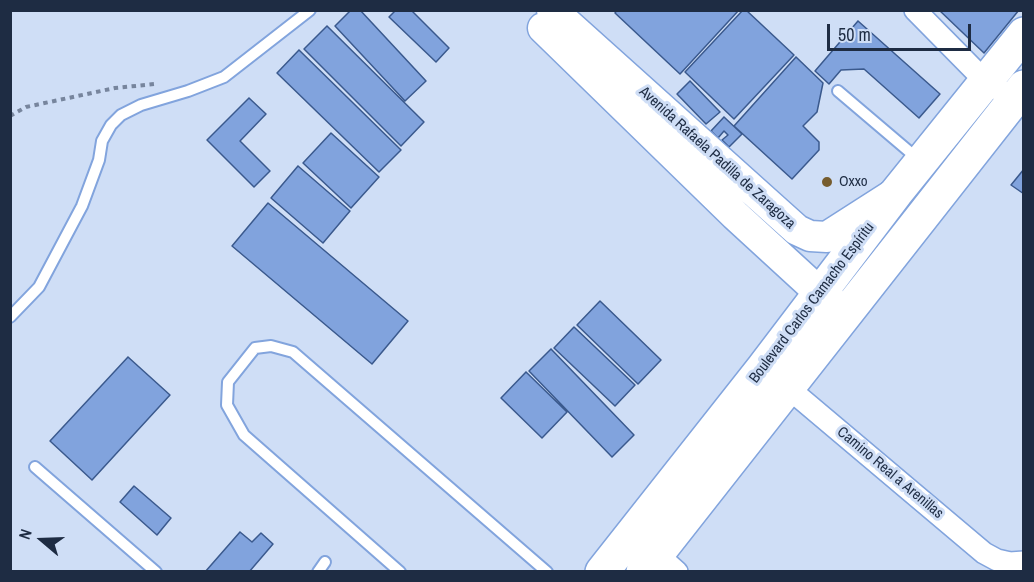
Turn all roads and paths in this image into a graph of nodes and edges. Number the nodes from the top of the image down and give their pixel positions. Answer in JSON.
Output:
{"nodes":[{"id":1,"x":310,"y":10,"type":"edge"},
{"id":2,"x":532,"y":10,"type":"edge"},
{"id":3,"x":552,"y":10,"type":"edge"},
{"id":4,"x":915,"y":10,"type":"edge"},
{"id":5,"x":1023,"y":34,"type":"edge"},
{"id":6,"x":985,"y":81,"type":"junction"},
{"id":7,"x":159,"y":83,"type":"dead end"},
{"id":8,"x":837,"y":91,"type":"dead end"},
{"id":9,"x":1019,"y":93,"type":"edge"},
{"id":10,"x":10,"y":116,"type":"edge"},
{"id":11,"x":921,"y":161,"type":"junction"},
{"id":12,"x":896,"y":193,"type":"junction"},
{"id":13,"x":810,"y":236,"type":"junction"},
{"id":14,"x":787,"y":263,"type":"junction"},
{"id":15,"x":820,"y":293,"type":"junction"},
{"id":16,"x":847,"y":312,"type":"junction"},
{"id":17,"x":10,"y":317,"type":"edge"},
{"id":18,"x":763,"y":368,"type":"junction"},
{"id":19,"x":788,"y":388,"type":"junction"},
{"id":20,"x":35,"y":467,"type":"dead end"},
{"id":21,"x":325,"y":562,"type":"dead end"},
{"id":22,"x":1023,"y":562,"type":"edge"},
{"id":23,"x":659,"y":566,"type":"edge"},
{"id":24,"x":156,"y":572,"type":"edge"},
{"id":25,"x":318,"y":572,"type":"edge"},
{"id":26,"x":400,"y":572,"type":"edge"},
{"id":27,"x":547,"y":572,"type":"edge"},
{"id":28,"x":602,"y":572,"type":"edge"}],
"edges":[{"from":1,"to":17,"type":"lane"},
{"from":2,"to":14,"type":"main road","name":"Avenida Rafaela Padilla de Zaragoza"},
{"from":3,"to":13,"type":"main road","name":"Avenida Rafaela Padilla de Zaragoza"},
{"from":4,"to":6,"type":"street"},
{"from":5,"to":6,"type":"main road","name":"Boulevard Carlos Camacho Espíritu"},
{"from":6,"to":9,"type":"street"},
{"from":6,"to":11,"type":"main road","name":"Boulevard Carlos Camacho Espíritu"},
{"from":7,"to":10,"type":"path"},
{"from":8,"to":11,"type":"lane"},
{"from":9,"to":16,"type":"main road","name":"Boulevard Carlos Camacho Espíritu"},
{"from":11,"to":12,"type":"main road","name":"Boulevard Carlos Camacho Espíritu"},
{"from":12,"to":13,"type":"main road","name":"Avenida Rafaela Padilla de Zaragoza"},
{"from":12,"to":15,"type":"main road","name":"Boulevard Carlos Camacho Espíritu"},
{"from":13,"to":14,"type":"main road"},
{"from":14,"to":15,"type":"main road","name":"Avenida Rafaela Padilla de Zaragoza"},
{"from":15,"to":16,"type":"main road","name":"Avenida Rafaela Padilla de Zaragoza"},
{"from":15,"to":18,"type":"main road","name":"Boulevard Carlos Camacho Espíritu"},
{"from":16,"to":19,"type":"main road","name":"Boulevard Carlos Camacho Espíritu"},
{"from":18,"to":19,"type":"street","name":"Camino Real a Arenillas"},
{"from":18,"to":28,"type":"main road","name":"Boulevard Carlos Camacho Espíritu"},
{"from":19,"to":22,"type":"street","name":"Camino Real a Arenillas"},
{"from":19,"to":23,"type":"main road","name":"Boulevard Carlos Camacho Espíritu"},
{"from":20,"to":24,"type":"lane"},
{"from":21,"to":25,"type":"lane"},
{"from":26,"to":27,"type":"lane"}]}
